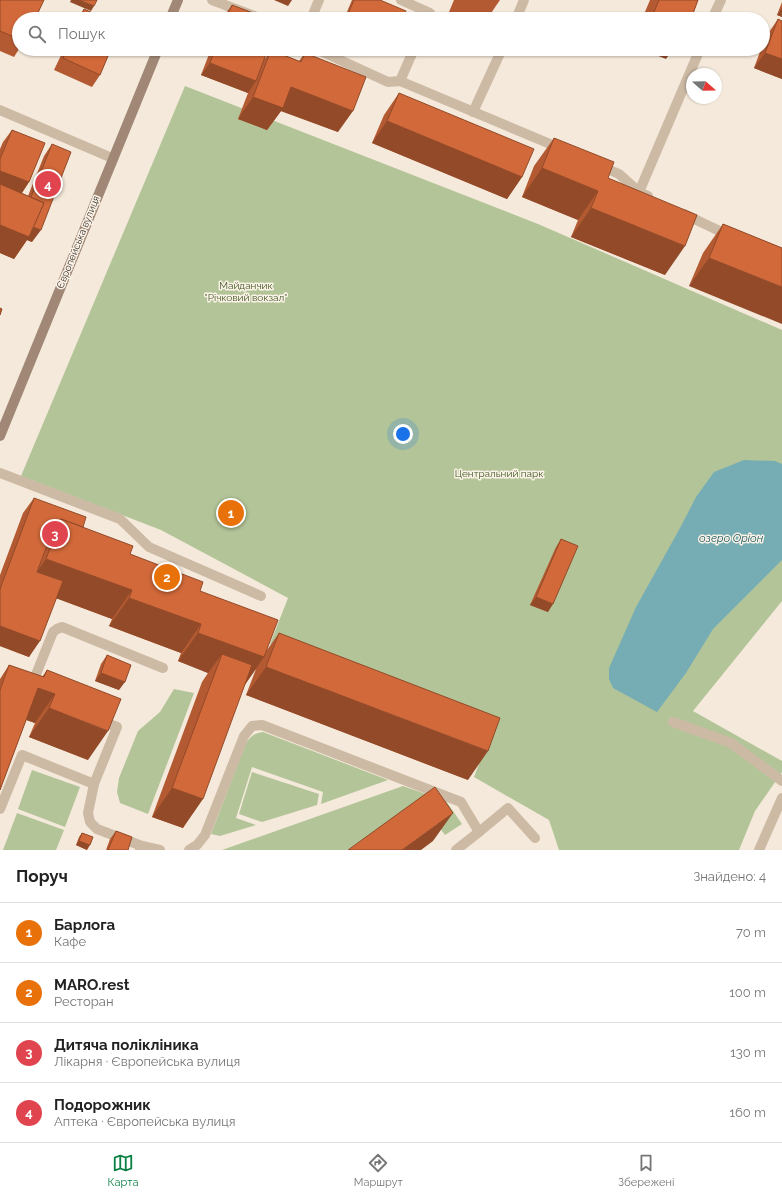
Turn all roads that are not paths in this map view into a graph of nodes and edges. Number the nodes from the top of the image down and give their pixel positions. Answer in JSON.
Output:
{"nodes":[{"id":1,"x":178,"y":0,"type":"edge"},
{"id":2,"x":212,"y":0,"type":"edge"},
{"id":3,"x":319,"y":0,"type":"edge"},
{"id":4,"x":401,"y":0,"type":"edge"},
{"id":5,"x":524,"y":0,"type":"edge"},
{"id":6,"x":720,"y":0,"type":"edge"},
{"id":7,"x":173,"y":12,"type":"edge"},
{"id":8,"x":244,"y":12,"type":"edge"},
{"id":9,"x":314,"y":12,"type":"edge"},
{"id":10,"x":428,"y":12,"type":"edge"},
{"id":11,"x":519,"y":12,"type":"edge"},
{"id":12,"x":715,"y":12,"type":"edge"},
{"id":13,"x":155,"y":56,"type":"edge"},
{"id":14,"x":331,"y":56,"type":"edge"},
{"id":15,"x":411,"y":56,"type":"edge"},
{"id":16,"x":499,"y":56,"type":"edge"},
{"id":17,"x":697,"y":56,"type":"edge"},
{"id":18,"x":400,"y":81,"type":"junction"},
{"id":19,"x":0,"y":110,"type":"edge"},
{"id":20,"x":473,"y":112,"type":"junction"},
{"id":21,"x":571,"y":153,"type":"edge"},
{"id":22,"x":112,"y":158,"type":"junction"},
{"id":23,"x":592,"y":162,"type":"edge"},
{"id":24,"x":639,"y":192,"type":"junction"},
{"id":25,"x":659,"y":202,"type":"edge"},
{"id":26,"x":673,"y":208,"type":"edge"},
{"id":27,"x":736,"y":239,"type":"edge"},
{"id":28,"x":0,"y":436,"type":"edge"},
{"id":29,"x":0,"y":473,"type":"edge"},
{"id":30,"x":261,"y":596,"type":"dead end"},
{"id":31,"x":163,"y":668,"type":"dead end"},
{"id":32,"x":29,"y":692,"type":"edge"},
{"id":33,"x":87,"y":716,"type":"edge"},
{"id":34,"x":673,"y":722,"type":"dead end"},
{"id":35,"x":782,"y":781,"type":"edge"},
{"id":36,"x":94,"y":784,"type":"junction"},
{"id":37,"x":782,"y":798,"type":"edge"},
{"id":38,"x":0,"y":809,"type":"edge"},
{"id":39,"x":479,"y":832,"type":"junction"},
{"id":40,"x":535,"y":838,"type":"dead end"},
{"id":41,"x":141,"y":848,"type":"edge"},
{"id":42,"x":160,"y":850,"type":"edge"},
{"id":43,"x":189,"y":850,"type":"edge"},
{"id":44,"x":456,"y":850,"type":"edge"},
{"id":45,"x":759,"y":850,"type":"edge"}],
"edges":[{"from":1,"to":7,"type":"street"},
{"from":2,"to":8,"type":"street"},
{"from":3,"to":9,"type":"street"},
{"from":4,"to":10,"type":"street"},
{"from":5,"to":11,"type":"street"},
{"from":6,"to":12,"type":"street"},
{"from":13,"to":22,"type":"street","name":"Європейська вулиця"},
{"from":14,"to":18,"type":"street"},
{"from":15,"to":18,"type":"street"},
{"from":16,"to":20,"type":"street"},
{"from":17,"to":24,"type":"street"},
{"from":18,"to":20,"type":"street"},
{"from":19,"to":22,"type":"street"},
{"from":20,"to":21,"type":"street"},
{"from":22,"to":28,"type":"street","name":"Європейська вулиця"},
{"from":23,"to":24,"type":"street"},
{"from":24,"to":25,"type":"street"},
{"from":26,"to":27,"type":"street"},
{"from":29,"to":30,"type":"street"},
{"from":31,"to":32,"type":"street"},
{"from":33,"to":36,"type":"street"},
{"from":34,"to":35,"type":"street"},
{"from":36,"to":38,"type":"street"},
{"from":36,"to":41,"type":"street"},
{"from":37,"to":45,"type":"street"},
{"from":39,"to":40,"type":"street"},
{"from":39,"to":43,"type":"street"},
{"from":39,"to":44,"type":"street"},
{"from":41,"to":42,"type":"street"}]}
